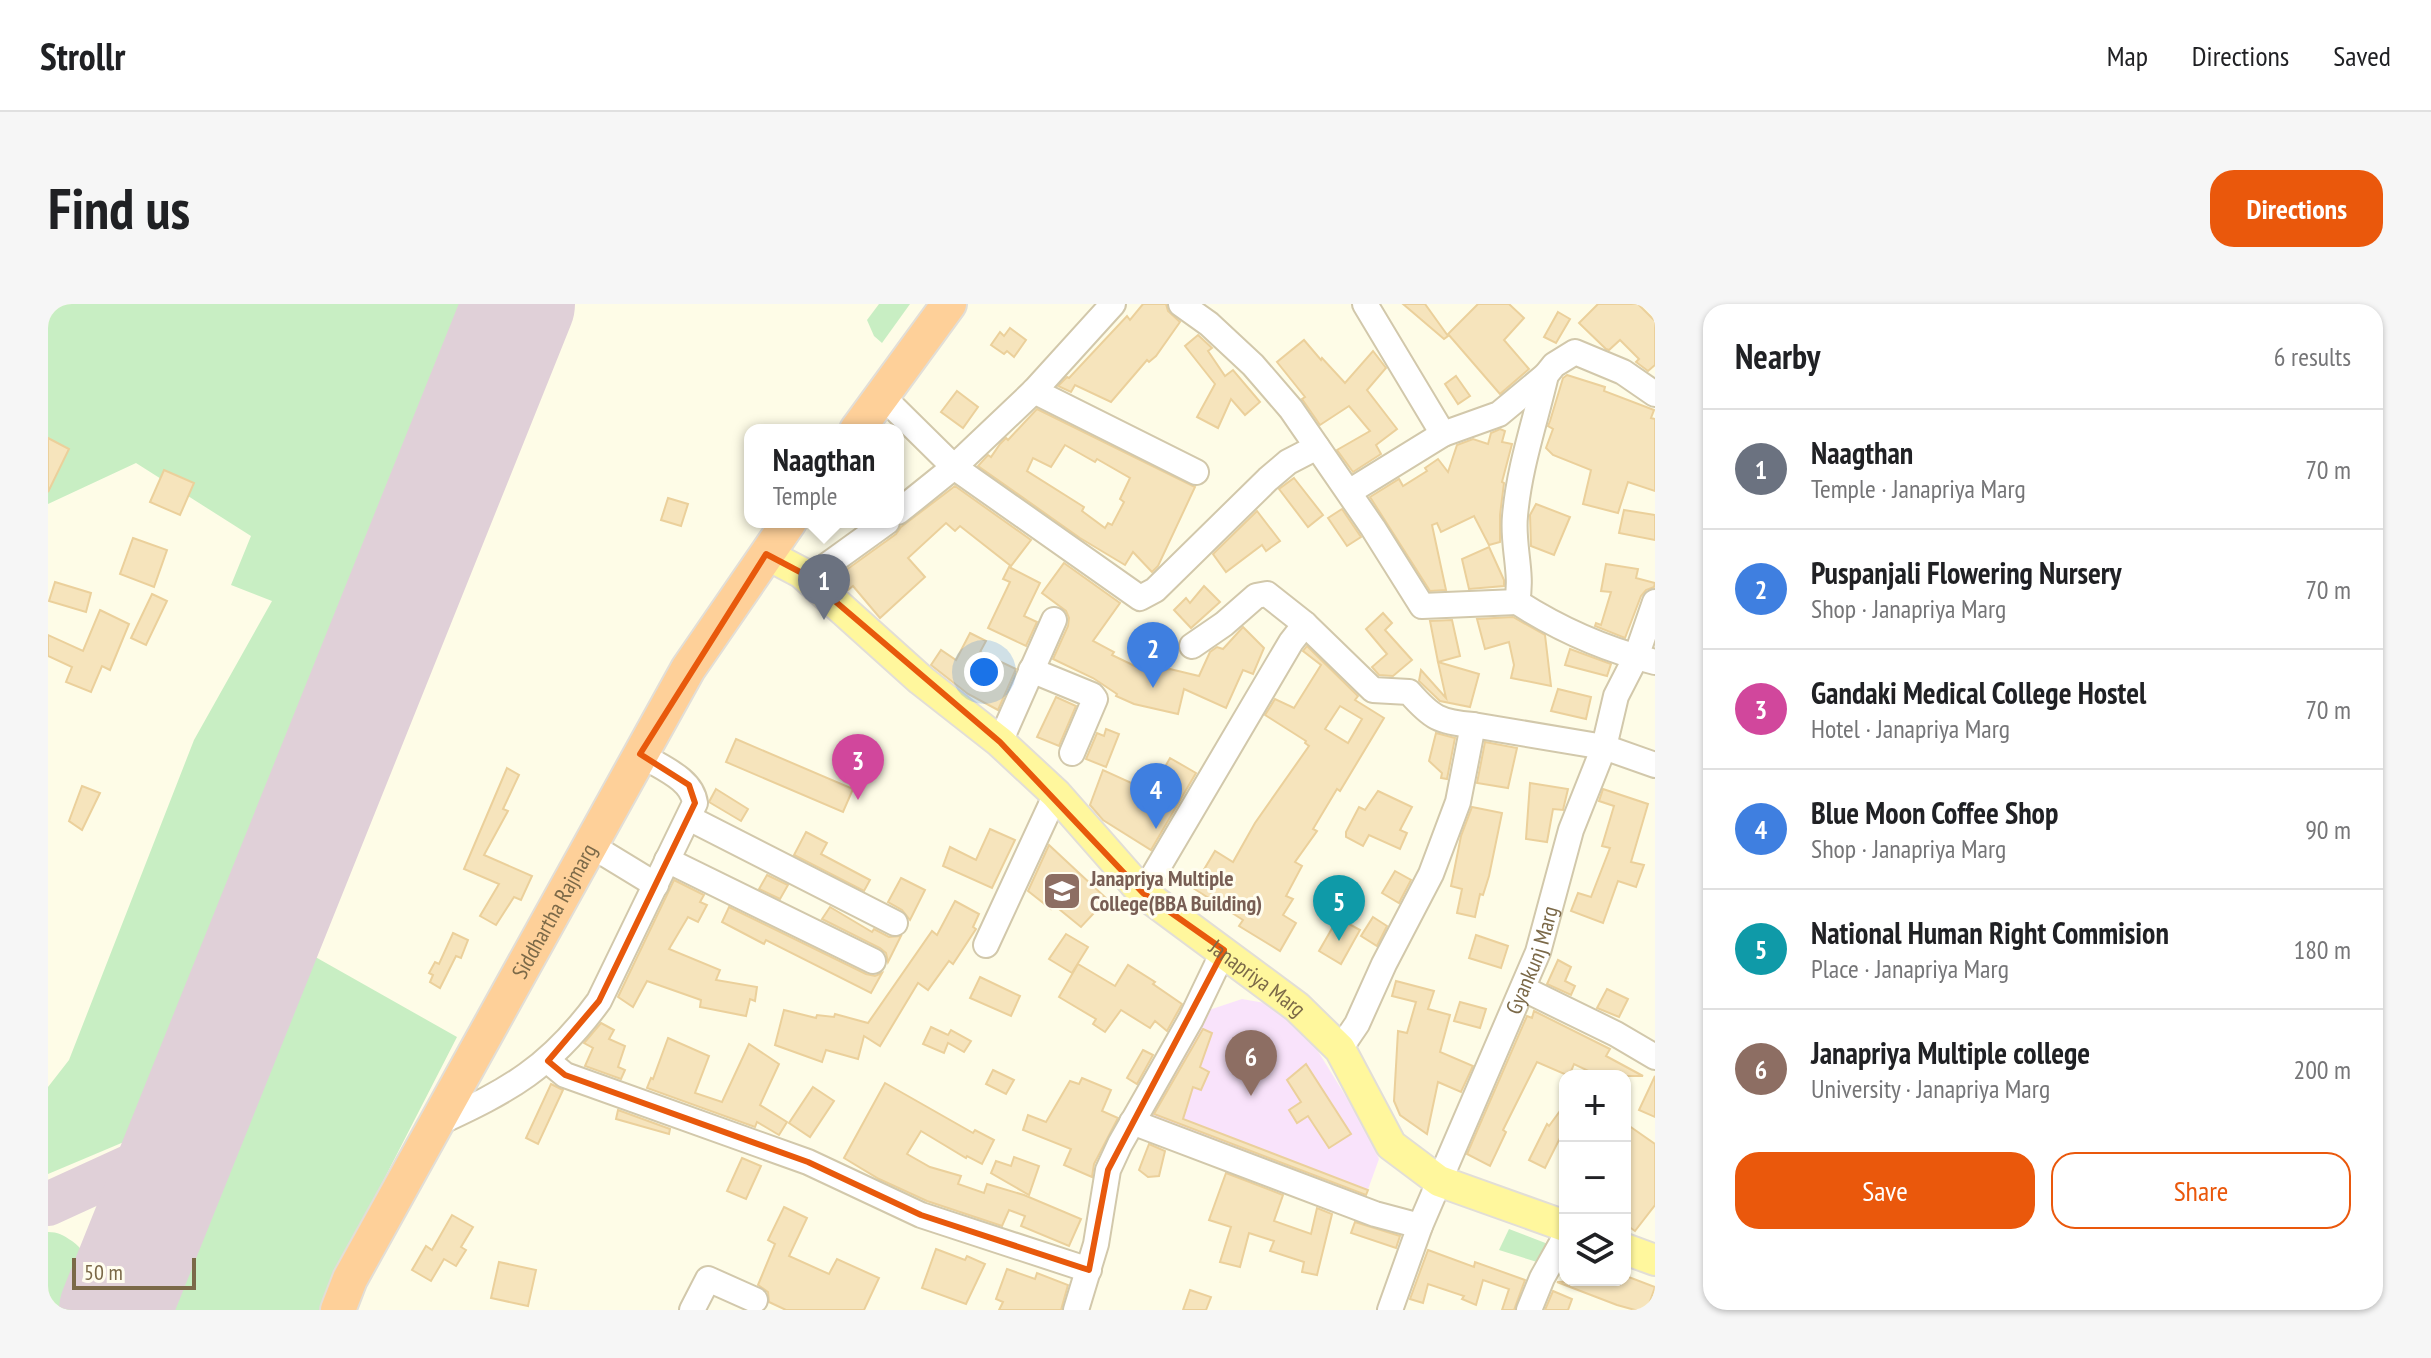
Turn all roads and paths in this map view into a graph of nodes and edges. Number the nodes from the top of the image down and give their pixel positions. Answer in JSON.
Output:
{"nodes":[{"id":1,"x":949,"y":304,"type":"edge"},
{"id":2,"x":1113,"y":304,"type":"edge"},
{"id":3,"x":1181,"y":304,"type":"edge"},
{"id":4,"x":1365,"y":304,"type":"edge"},
{"id":5,"x":1546,"y":375,"type":"junction"},
{"id":6,"x":1650,"y":382,"type":"edge"},
{"id":7,"x":1034,"y":391,"type":"junction"},
{"id":8,"x":882,"y":396,"type":"junction"},
{"id":9,"x":861,"y":424,"type":"edge"},
{"id":10,"x":1443,"y":434,"type":"junction"},
{"id":11,"x":1317,"y":447,"type":"junction"},
{"id":12,"x":954,"y":467,"type":"junction"},
{"id":13,"x":1196,"y":472,"type":"dead end"},
{"id":14,"x":1349,"y":492,"type":"junction"},
{"id":15,"x":904,"y":507,"type":"edge"},
{"id":16,"x":785,"y":528,"type":"edge"},
{"id":17,"x":879,"y":528,"type":"edge"},
{"id":18,"x":766,"y":554,"type":"junction"},
{"id":19,"x":808,"y":579,"type":"junction"},
{"id":20,"x":1517,"y":602,"type":"junction"},
{"id":21,"x":1655,"y":602,"type":"edge"},
{"id":22,"x":1054,"y":620,"type":"dead end"},
{"id":23,"x":1305,"y":624,"type":"junction"},
{"id":24,"x":1192,"y":646,"type":"dead end"},
{"id":25,"x":1646,"y":660,"type":"edge"},
{"id":26,"x":1031,"y":670,"type":"junction"},
{"id":27,"x":1473,"y":725,"type":"junction"},
{"id":28,"x":1000,"y":742,"type":"junction"},
{"id":29,"x":1604,"y":747,"type":"junction"},
{"id":30,"x":1072,"y":753,"type":"dead end"},
{"id":31,"x":640,"y":754,"type":"junction"},
{"id":32,"x":1655,"y":765,"type":"edge"},
{"id":33,"x":1056,"y":794,"type":"junction"},
{"id":34,"x":689,"y":818,"type":"junction"},
{"id":35,"x":592,"y":846,"type":"junction"},
{"id":36,"x":667,"y":860,"type":"junction"},
{"id":37,"x":656,"y":885,"type":"junction"},
{"id":38,"x":1143,"y":893,"type":"junction"},
{"id":39,"x":895,"y":923,"type":"dead end"},
{"id":40,"x":986,"y":945,"type":"dead end"},
{"id":41,"x":1224,"y":950,"type":"junction"},
{"id":42,"x":873,"y":961,"type":"dead end"},
{"id":43,"x":1524,"y":989,"type":"junction"},
{"id":44,"x":1340,"y":1049,"type":"junction"},
{"id":45,"x":1655,"y":1057,"type":"edge"},
{"id":46,"x":548,"y":1061,"type":"junction"},
{"id":47,"x":1132,"y":1122,"type":"junction"},
{"id":48,"x":436,"y":1124,"type":"junction"},
{"id":49,"x":1439,"y":1181,"type":"junction"},
{"id":50,"x":1559,"y":1224,"type":"edge"},
{"id":51,"x":1420,"y":1226,"type":"junction"},
{"id":52,"x":1559,"y":1248,"type":"edge"},
{"id":53,"x":1631,"y":1251,"type":"edge"},
{"id":54,"x":1655,"y":1260,"type":"edge"},
{"id":55,"x":1089,"y":1270,"type":"junction"},
{"id":56,"x":755,"y":1300,"type":"dead end"},
{"id":57,"x":338,"y":1310,"type":"edge"},
{"id":58,"x":692,"y":1310,"type":"edge"},
{"id":59,"x":1076,"y":1310,"type":"edge"},
{"id":60,"x":1390,"y":1310,"type":"edge"},
{"id":61,"x":1529,"y":1310,"type":"edge"}],
"edges":[{"from":1,"to":8,"type":"highway"},
{"from":2,"to":7,"type":"street"},
{"from":3,"to":11,"type":"street"},
{"from":4,"to":10,"type":"street"},
{"from":5,"to":6,"type":"street"},
{"from":5,"to":10,"type":"street"},
{"from":5,"to":20,"type":"street"},
{"from":7,"to":12,"type":"street"},
{"from":7,"to":13,"type":"street"},
{"from":8,"to":9,"type":"highway"},
{"from":8,"to":12,"type":"street"},
{"from":10,"to":14,"type":"street"},
{"from":11,"to":12,"type":"street"},
{"from":11,"to":14,"type":"street"},
{"from":12,"to":15,"type":"street"},
{"from":14,"to":20,"type":"street"},
{"from":16,"to":18,"type":"highway","name":"Siddhartha Rajmarg"},
{"from":17,"to":19,"type":"street"},
{"from":18,"to":19,"type":"main road","name":"Janapriya Marg"},
{"from":18,"to":31,"type":"highway","name":"Siddhartha Rajmarg"},
{"from":19,"to":28,"type":"main road","name":"Janapriya Marg"},
{"from":20,"to":25,"type":"street"},
{"from":21,"to":25,"type":"street","name":"Gyankunj Marg"},
{"from":22,"to":26,"type":"street"},
{"from":23,"to":24,"type":"street"},
{"from":23,"to":27,"type":"street"},
{"from":23,"to":38,"type":"street"},
{"from":25,"to":29,"type":"street","name":"Gyankunj Marg"},
{"from":26,"to":28,"type":"street"},
{"from":26,"to":30,"type":"street"},
{"from":27,"to":29,"type":"street"},
{"from":27,"to":44,"type":"street"},
{"from":28,"to":33,"type":"main road","name":"Janapriya Marg"},
{"from":29,"to":32,"type":"street"},
{"from":29,"to":43,"type":"street","name":"Gyankunj Marg"},
{"from":31,"to":34,"type":"street"},
{"from":31,"to":35,"type":"highway","name":"Siddhartha Rajmarg"},
{"from":33,"to":38,"type":"main road","name":"Janapriya Marg"},
{"from":33,"to":40,"type":"street"},
{"from":34,"to":36,"type":"street"},
{"from":34,"to":39,"type":"street"},
{"from":35,"to":37,"type":"street"},
{"from":35,"to":48,"type":"highway","name":"Siddhartha Rajmarg"},
{"from":36,"to":37,"type":"street"},
{"from":36,"to":42,"type":"street"},
{"from":37,"to":46,"type":"street"},
{"from":38,"to":41,"type":"main road","name":"Janapriya Marg"},
{"from":41,"to":44,"type":"main road","name":"Janapriya Marg"},
{"from":41,"to":47,"type":"street"},
{"from":43,"to":45,"type":"street"},
{"from":43,"to":49,"type":"street","name":"Gyankunj Marg"},
{"from":44,"to":49,"type":"main road","name":"Janapriya Marg"},
{"from":46,"to":48,"type":"street"},
{"from":46,"to":55,"type":"street"},
{"from":47,"to":51,"type":"street"},
{"from":47,"to":55,"type":"street"},
{"from":48,"to":57,"type":"highway","name":"Siddhartha Rajmarg"},
{"from":49,"to":50,"type":"main road","name":"Janapriya Marg"},
{"from":49,"to":51,"type":"street","name":"Gyankunj Marg"},
{"from":51,"to":60,"type":"street","name":"Gyankunj Marg"},
{"from":52,"to":61,"type":"street"},
{"from":53,"to":54,"type":"main road"},
{"from":55,"to":59,"type":"street"},
{"from":56,"to":58,"type":"street"}]}
